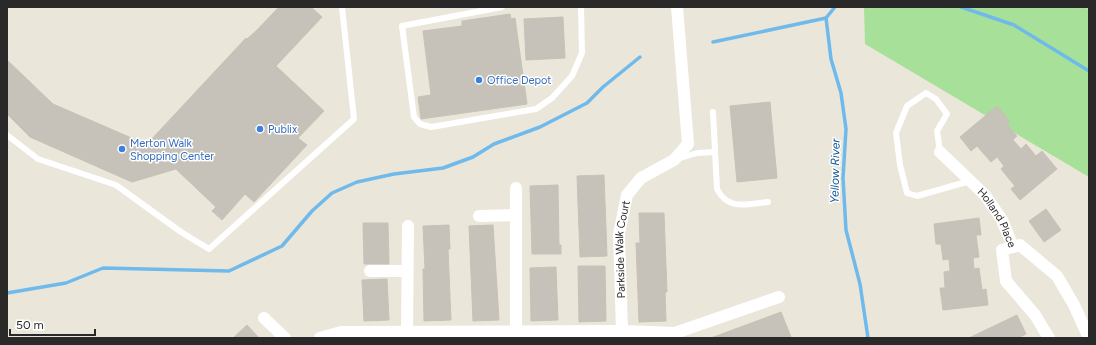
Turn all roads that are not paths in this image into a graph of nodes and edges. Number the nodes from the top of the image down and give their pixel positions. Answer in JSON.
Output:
{"nodes":[{"id":1,"x":342,"y":7,"type":"edge"},
{"id":2,"x":502,"y":7,"type":"edge"},
{"id":3,"x":581,"y":7,"type":"edge"},
{"id":4,"x":677,"y":7,"type":"edge"},
{"id":5,"x":477,"y":9,"type":"edge"},
{"id":6,"x":713,"y":112,"type":"dead end"},
{"id":7,"x":7,"y":135,"type":"edge"},
{"id":8,"x":715,"y":152,"type":"junction"},
{"id":9,"x":940,"y":152,"type":"joint"},
{"id":10,"x":674,"y":160,"type":"junction"},
{"id":11,"x":970,"y":181,"type":"junction"},
{"id":12,"x":516,"y":188,"type":"dead end"},
{"id":13,"x":768,"y":202,"type":"dead end"},
{"id":14,"x":516,"y":215,"type":"junction"},
{"id":15,"x":479,"y":216,"type":"dead end"},
{"id":16,"x":408,"y":226,"type":"dead end"},
{"id":17,"x":1012,"y":247,"type":"junction"},
{"id":18,"x":370,"y":271,"type":"dead end"},
{"id":19,"x":407,"y":271,"type":"junction"},
{"id":20,"x":779,"y":297,"type":"dead end"},
{"id":21,"x":264,"y":318,"type":"dead end"},
{"id":22,"x":622,"y":331,"type":"junction"},
{"id":23,"x":407,"y":332,"type":"junction"},
{"id":24,"x":516,"y":332,"type":"junction"},
{"id":25,"x":285,"y":338,"type":"edge"},
{"id":26,"x":320,"y":338,"type":"edge"},
{"id":27,"x":1049,"y":338,"type":"edge"},
{"id":28,"x":1089,"y":338,"type":"edge"}],
"edges":[{"from":1,"to":7,"type":"lane"},
{"from":2,"to":5,"type":"lane"},
{"from":3,"to":5,"type":"lane"},
{"from":4,"to":10,"type":"street","name":"Parkside Walk Court"},
{"from":6,"to":8,"type":"lane"},
{"from":8,"to":10,"type":"lane"},
{"from":8,"to":13,"type":"lane"},
{"from":9,"to":11,"type":"street","name":"Holland Place"},
{"from":9,"to":11,"type":"lane"},
{"from":10,"to":22,"type":"street","name":"Parkside Walk Court"},
{"from":11,"to":17,"type":"street","name":"Holland Place"},
{"from":12,"to":14,"type":"street"},
{"from":14,"to":15,"type":"street"},
{"from":14,"to":24,"type":"street"},
{"from":16,"to":19,"type":"street"},
{"from":17,"to":27,"type":"street"},
{"from":17,"to":28,"type":"street","name":"Holland Place"},
{"from":18,"to":19,"type":"street"},
{"from":19,"to":23,"type":"street"},
{"from":20,"to":22,"type":"street"},
{"from":21,"to":25,"type":"street"},
{"from":22,"to":24,"type":"street"},
{"from":23,"to":24,"type":"street"},
{"from":23,"to":26,"type":"street"}]}
